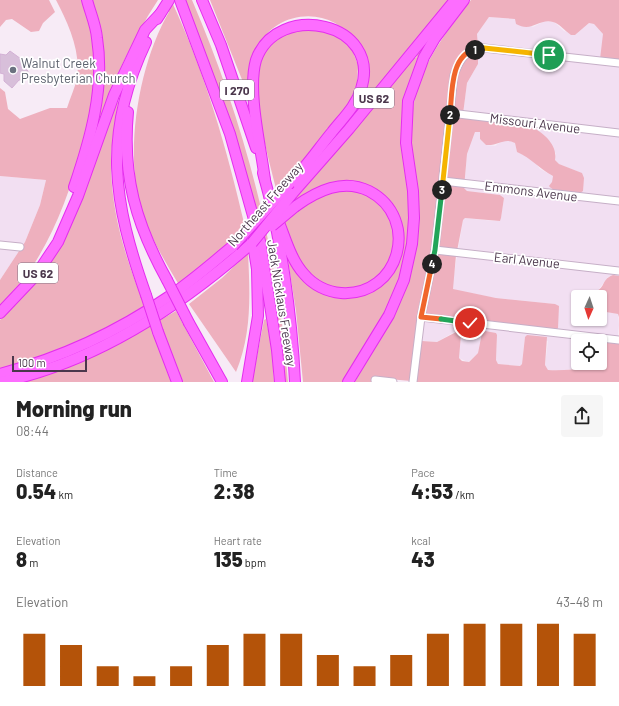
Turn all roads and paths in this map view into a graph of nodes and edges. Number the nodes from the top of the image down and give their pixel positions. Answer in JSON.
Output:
{"nodes":[{"id":1,"x":86,"y":0,"type":"edge"},
{"id":2,"x":170,"y":0,"type":"edge"},
{"id":3,"x":180,"y":0,"type":"edge"},
{"id":4,"x":202,"y":0,"type":"edge"},
{"id":5,"x":455,"y":0,"type":"edge"},
{"id":6,"x":464,"y":0,"type":"edge"},
{"id":7,"x":160,"y":14,"type":"junction"},
{"id":8,"x":619,"y":63,"type":"edge"},
{"id":9,"x":129,"y":88,"type":"junction"},
{"id":10,"x":450,"y":113,"type":"junction"},
{"id":11,"x":619,"y":133,"type":"edge"},
{"id":12,"x":265,"y":180,"type":"junction"},
{"id":13,"x":443,"y":181,"type":"junction"},
{"id":14,"x":269,"y":199,"type":"junction"},
{"id":15,"x":619,"y":201,"type":"edge"},
{"id":16,"x":249,"y":204,"type":"junction"},
{"id":17,"x":58,"y":242,"type":"junction"},
{"id":18,"x":252,"y":243,"type":"junction"},
{"id":19,"x":0,"y":245,"type":"edge"},
{"id":20,"x":20,"y":247,"type":"dead end"},
{"id":21,"x":435,"y":250,"type":"junction"},
{"id":22,"x":619,"y":270,"type":"edge"},
{"id":23,"x":0,"y":313,"type":"edge"},
{"id":24,"x":421,"y":317,"type":"junction"},
{"id":25,"x":619,"y":340,"type":"edge"},
{"id":26,"x":0,"y":374,"type":"edge"},
{"id":27,"x":375,"y":380,"type":"dead end"},
{"id":28,"x":2,"y":382,"type":"edge"},
{"id":29,"x":177,"y":382,"type":"edge"},
{"id":30,"x":222,"y":382,"type":"edge"},
{"id":31,"x":247,"y":382,"type":"edge"},
{"id":32,"x":280,"y":382,"type":"edge"},
{"id":33,"x":295,"y":382,"type":"edge"},
{"id":34,"x":348,"y":382,"type":"edge"},
{"id":35,"x":393,"y":382,"type":"edge"},
{"id":36,"x":413,"y":382,"type":"edge"}],
"edges":[{"from":1,"to":17,"type":"highway"},
{"from":2,"to":7,"type":"highway"},
{"from":3,"to":16,"type":"highway","name":"Jack Nicklaus Freeway","number":"I 270"},
{"from":4,"to":12,"type":"highway","name":"Jack Nicklaus Freeway","number":"I 270"},
{"from":5,"to":18,"type":"highway","name":"Northeast Freeway","number":"US 62","bridge":true},
{"from":6,"to":34,"type":"highway"},
{"from":7,"to":9,"type":"highway"},
{"from":7,"to":17,"type":"highway"},
{"from":8,"to":10,"type":"street"},
{"from":9,"to":29,"type":"highway","bridge":true},
{"from":9,"to":30,"type":"highway","bridge":true},
{"from":10,"to":11,"type":"street","name":"Missouri Avenue"},
{"from":10,"to":13,"type":"street"},
{"from":12,"to":14,"type":"highway","name":"Jack Nicklaus Freeway","number":"I 270"},
{"from":12,"to":26,"type":"highway","bridge":true},
{"from":13,"to":15,"type":"street","name":"Emmons Avenue"},
{"from":13,"to":21,"type":"street"},
{"from":14,"to":18,"type":"highway","bridge":true},
{"from":14,"to":33,"type":"highway","name":"Jack Nicklaus Freeway","number":"I 270"},
{"from":16,"to":31,"type":"highway"},
{"from":16,"to":32,"type":"highway","name":"Jack Nicklaus Freeway","number":"I 270"},
{"from":17,"to":23,"type":"highway","number":"US 62"},
{"from":18,"to":28,"type":"highway","name":"Northeast Freeway","number":"US 62"},
{"from":19,"to":20,"type":"street"},
{"from":21,"to":22,"type":"street","name":"Earl Avenue"},
{"from":21,"to":24,"type":"street"},
{"from":24,"to":25,"type":"street"},
{"from":24,"to":36,"type":"street"},
{"from":27,"to":35,"type":"street"}]}
